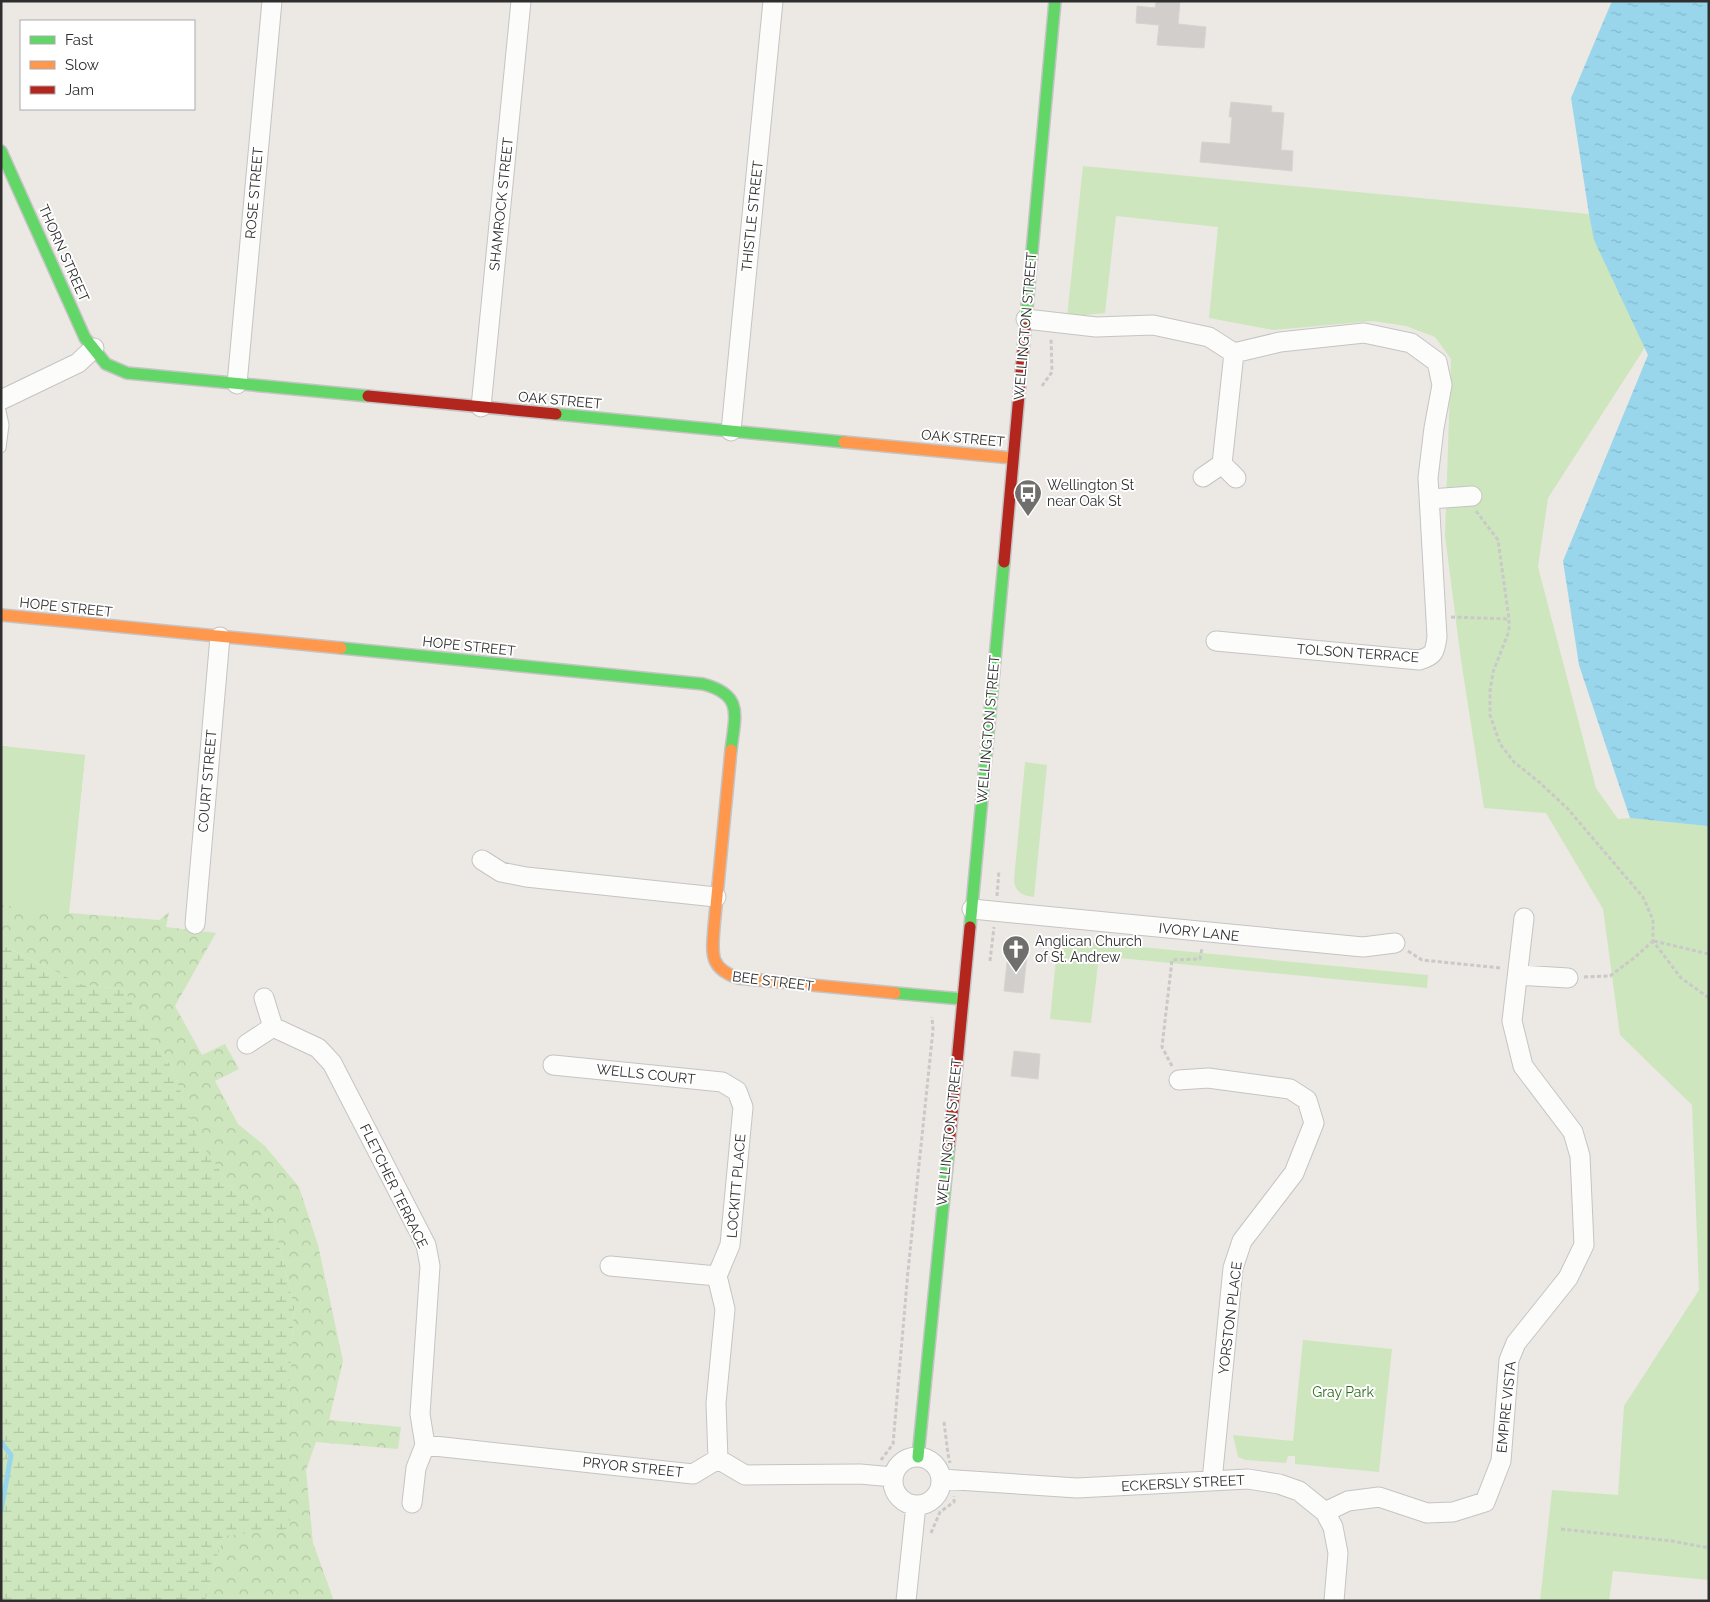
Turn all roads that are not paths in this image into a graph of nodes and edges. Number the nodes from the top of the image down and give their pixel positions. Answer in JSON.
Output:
{"nodes":[{"id":1,"x":272,"y":1,"type":"edge"},
{"id":2,"x":521,"y":1,"type":"edge"},
{"id":3,"x":773,"y":1,"type":"edge"},
{"id":4,"x":1055,"y":1,"type":"edge"},
{"id":5,"x":1,"y":151,"type":"edge"},
{"id":6,"x":1026,"y":319,"type":"junction"},
{"id":7,"x":94,"y":348,"type":"junction"},
{"id":8,"x":1234,"y":353,"type":"junction"},
{"id":9,"x":106,"y":364,"type":"joint"},
{"id":10,"x":237,"y":384,"type":"junction"},
{"id":11,"x":1,"y":400,"type":"edge"},
{"id":12,"x":481,"y":408,"type":"junction"},
{"id":13,"x":1,"y":411,"type":"edge"},
{"id":14,"x":731,"y":431,"type":"junction"},
{"id":15,"x":1,"y":448,"type":"edge"},
{"id":16,"x":1012,"y":458,"type":"junction"},
{"id":17,"x":1222,"y":464,"type":"junction"},
{"id":18,"x":1203,"y":477,"type":"dead end"},
{"id":19,"x":1236,"y":478,"type":"dead end"},
{"id":20,"x":1469,"y":496,"type":"road end"},
{"id":21,"x":1430,"y":499,"type":"junction"},
{"id":22,"x":1,"y":615,"type":"edge"},
{"id":23,"x":220,"y":637,"type":"junction"},
{"id":24,"x":1216,"y":641,"type":"dead end"},
{"id":25,"x":482,"y":860,"type":"dead end"},
{"id":26,"x":716,"y":897,"type":"junction"},
{"id":27,"x":972,"y":909,"type":"junction"},
{"id":28,"x":1524,"y":918,"type":"dead end"},
{"id":29,"x":195,"y":924,"type":"dead end"},
{"id":30,"x":1395,"y":943,"type":"road end"},
{"id":31,"x":1518,"y":974,"type":"junction"},
{"id":32,"x":1568,"y":978,"type":"road end"},
{"id":33,"x":264,"y":998,"type":"dead end"},
{"id":34,"x":962,"y":999,"type":"junction"},
{"id":35,"x":273,"y":1027,"type":"junction"},
{"id":36,"x":247,"y":1044,"type":"dead end"},
{"id":37,"x":553,"y":1065,"type":"dead end"},
{"id":38,"x":1179,"y":1080,"type":"road end"},
{"id":39,"x":737,"y":1091,"type":"joint"},
{"id":40,"x":610,"y":1266,"type":"dead end"},
{"id":41,"x":717,"y":1276,"type":"junction"},
{"id":42,"x":425,"y":1445,"type":"junction"},
{"id":43,"x":918,"y":1457,"type":"junction"},
{"id":44,"x":718,"y":1459,"type":"junction"},
{"id":45,"x":893,"y":1478,"type":"junction"},
{"id":46,"x":948,"y":1480,"type":"junction"},
{"id":47,"x":1212,"y":1481,"type":"junction"},
{"id":48,"x":412,"y":1502,"type":"dead end"},
{"id":49,"x":916,"y":1505,"type":"junction"},
{"id":50,"x":1325,"y":1512,"type":"junction"},
{"id":51,"x":906,"y":1601,"type":"edge"},
{"id":52,"x":1334,"y":1601,"type":"edge"}],
"edges":[{"from":1,"to":10,"type":"street","name":"ROSE STREET"},
{"from":2,"to":12,"type":"street","name":"SHAMROCK STREET"},
{"from":3,"to":14,"type":"street","name":"THISTLE STREET"},
{"from":4,"to":6,"type":"street","name":"WELLINGTON STREET"},
{"from":5,"to":7,"type":"street","name":"THORN STREET"},
{"from":6,"to":8,"type":"street"},
{"from":6,"to":16,"type":"street","name":"WELLINGTON STREET"},
{"from":7,"to":9,"type":"street","name":"THORN STREET"},
{"from":7,"to":11,"type":"street"},
{"from":8,"to":17,"type":"street"},
{"from":8,"to":21,"type":"street","name":"TOLSON TERRACE"},
{"from":9,"to":10,"type":"street","name":"OAK STREET"},
{"from":10,"to":12,"type":"street","name":"OAK STREET"},
{"from":12,"to":14,"type":"street","name":"OAK STREET"},
{"from":13,"to":15,"type":"lane"},
{"from":14,"to":16,"type":"street","name":"OAK STREET"},
{"from":16,"to":27,"type":"street","name":"WELLINGTON STREET"},
{"from":17,"to":18,"type":"street"},
{"from":17,"to":19,"type":"street"},
{"from":20,"to":21,"type":"street"},
{"from":21,"to":24,"type":"street","name":"TOLSON TERRACE"},
{"from":22,"to":23,"type":"street","name":"HOPE STREET"},
{"from":23,"to":26,"type":"street","name":"HOPE STREET"},
{"from":23,"to":29,"type":"street","name":"COURT STREET"},
{"from":25,"to":26,"type":"street"},
{"from":26,"to":34,"type":"street","name":"BEE STREET"},
{"from":27,"to":30,"type":"street","name":"IVORY LANE"},
{"from":27,"to":34,"type":"street","name":"WELLINGTON STREET"},
{"from":28,"to":31,"type":"street","name":"EMPIRE VISTA"},
{"from":31,"to":32,"type":"street"},
{"from":31,"to":50,"type":"street","name":"EMPIRE VISTA"},
{"from":33,"to":35,"type":"street"},
{"from":34,"to":43,"type":"street","name":"WELLINGTON STREET"},
{"from":35,"to":36,"type":"street"},
{"from":35,"to":42,"type":"street","name":"FLETCHER TERRACE"},
{"from":37,"to":39,"type":"street","name":"WELLS COURT"},
{"from":38,"to":47,"type":"street","name":"YORSTON PLACE"},
{"from":39,"to":41,"type":"street","name":"LOCKITT PLACE"},
{"from":40,"to":41,"type":"street"},
{"from":41,"to":44,"type":"street"},
{"from":42,"to":44,"type":"street","name":"PRYOR STREET"},
{"from":42,"to":48,"type":"street"},
{"from":43,"to":45,"type":"street"},
{"from":43,"to":46,"type":"street"},
{"from":44,"to":45,"type":"street"},
{"from":45,"to":49,"type":"street"},
{"from":46,"to":47,"type":"street","name":"ECKERSLY STREET"},
{"from":46,"to":49,"type":"street"},
{"from":47,"to":50,"type":"street","name":"ECKERSLY STREET"},
{"from":49,"to":51,"type":"street"},
{"from":50,"to":52,"type":"street","name":"ECKERSLY STREET"}]}
